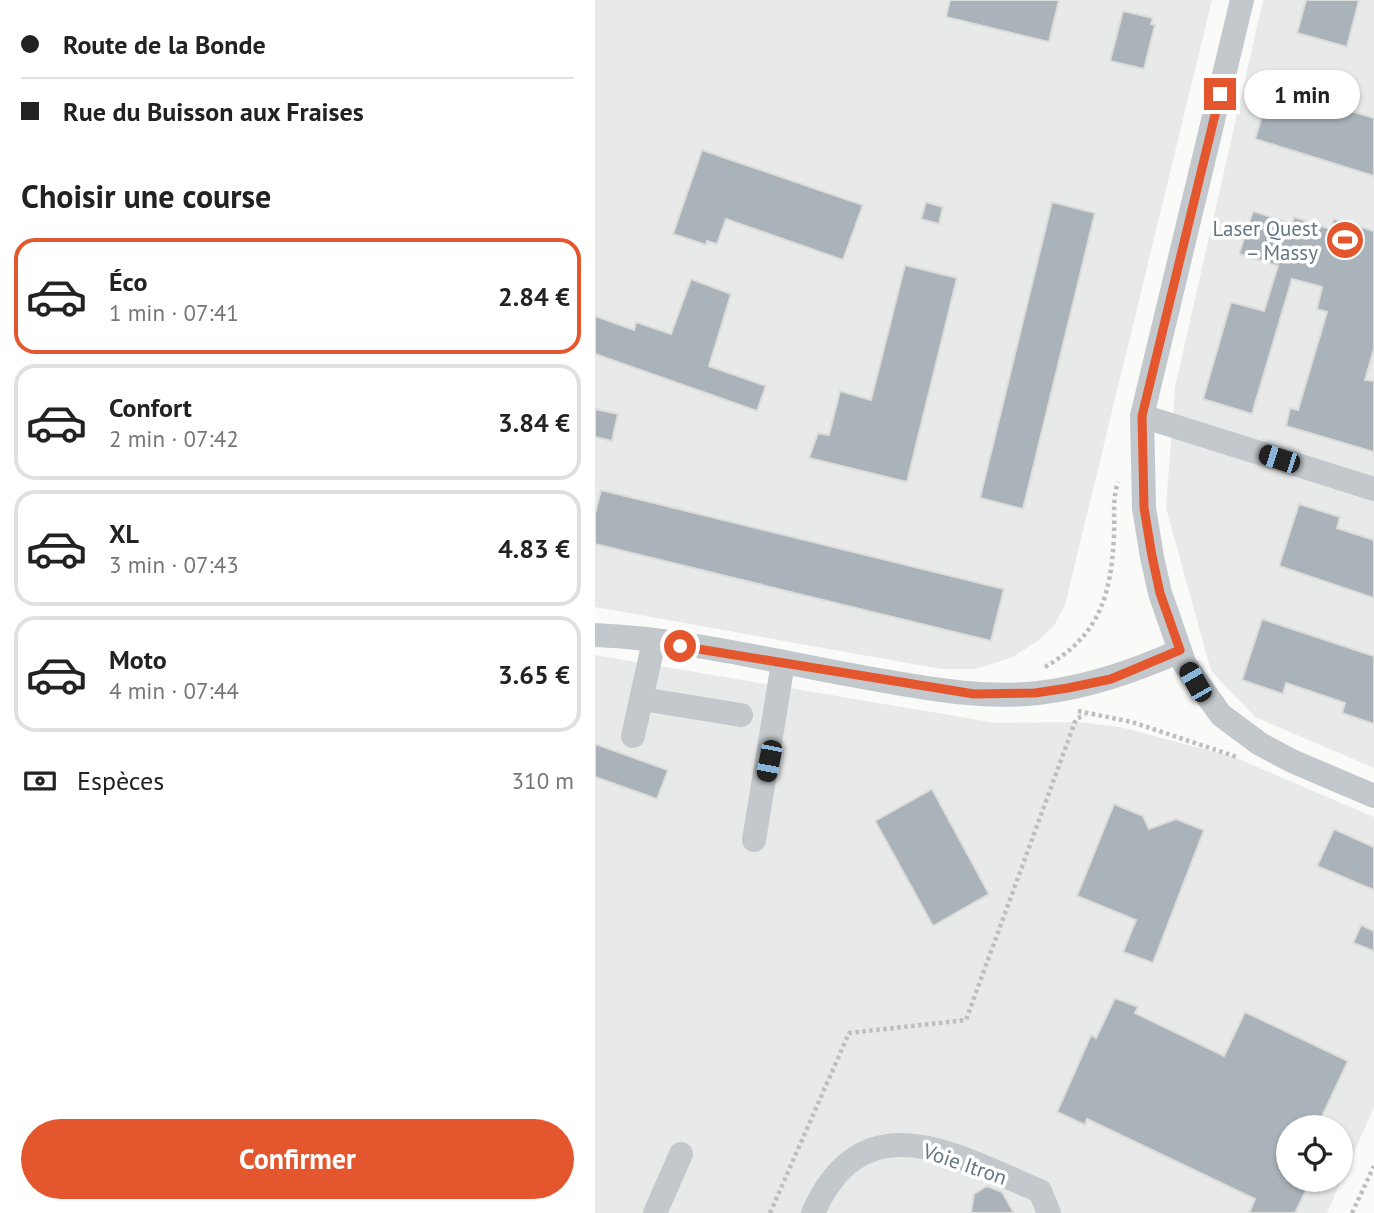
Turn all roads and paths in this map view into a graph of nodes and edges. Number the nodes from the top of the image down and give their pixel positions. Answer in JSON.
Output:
{"nodes":[{"id":1,"x":1242,"y":0,"type":"edge"},
{"id":2,"x":1142,"y":416,"type":"junction"},
{"id":3,"x":1122,"y":473,"type":"dead end"},
{"id":4,"x":1374,"y":489,"type":"edge"},
{"id":5,"x":595,"y":635,"type":"edge"},
{"id":6,"x":654,"y":641,"type":"junction"},
{"id":7,"x":1180,"y":650,"type":"junction"},
{"id":8,"x":783,"y":663,"type":"junction"},
{"id":9,"x":1042,"y":669,"type":"dead end"},
{"id":10,"x":642,"y":699,"type":"junction"},
{"id":11,"x":1075,"y":709,"type":"dead end"},
{"id":12,"x":741,"y":715,"type":"dead end"},
{"id":13,"x":1085,"y":715,"type":"junction"},
{"id":14,"x":633,"y":736,"type":"dead end"},
{"id":15,"x":1247,"y":761,"type":"dead end"},
{"id":16,"x":1374,"y":796,"type":"edge"},
{"id":17,"x":754,"y":840,"type":"dead end"},
{"id":18,"x":681,"y":1154,"type":"dead end"},
{"id":19,"x":1374,"y":1166,"type":"edge"},
{"id":20,"x":655,"y":1213,"type":"edge"},
{"id":21,"x":770,"y":1213,"type":"edge"},
{"id":22,"x":813,"y":1213,"type":"edge"},
{"id":23,"x":1049,"y":1213,"type":"edge"},
{"id":24,"x":1352,"y":1213,"type":"edge"}],
"edges":[{"from":1,"to":2,"type":"street"},
{"from":2,"to":4,"type":"street"},
{"from":2,"to":7,"type":"street"},
{"from":3,"to":9,"type":"path"},
{"from":5,"to":6,"type":"street"},
{"from":6,"to":8,"type":"street"},
{"from":6,"to":10,"type":"street"},
{"from":7,"to":8,"type":"street"},
{"from":7,"to":16,"type":"street"},
{"from":8,"to":17,"type":"street"},
{"from":10,"to":12,"type":"street"},
{"from":10,"to":14,"type":"street"},
{"from":11,"to":13,"type":"path"},
{"from":13,"to":15,"type":"path"},
{"from":13,"to":21,"type":"path"},
{"from":18,"to":20,"type":"street"},
{"from":19,"to":24,"type":"path"},
{"from":22,"to":23,"type":"street","name":"Voie Itron"}]}
